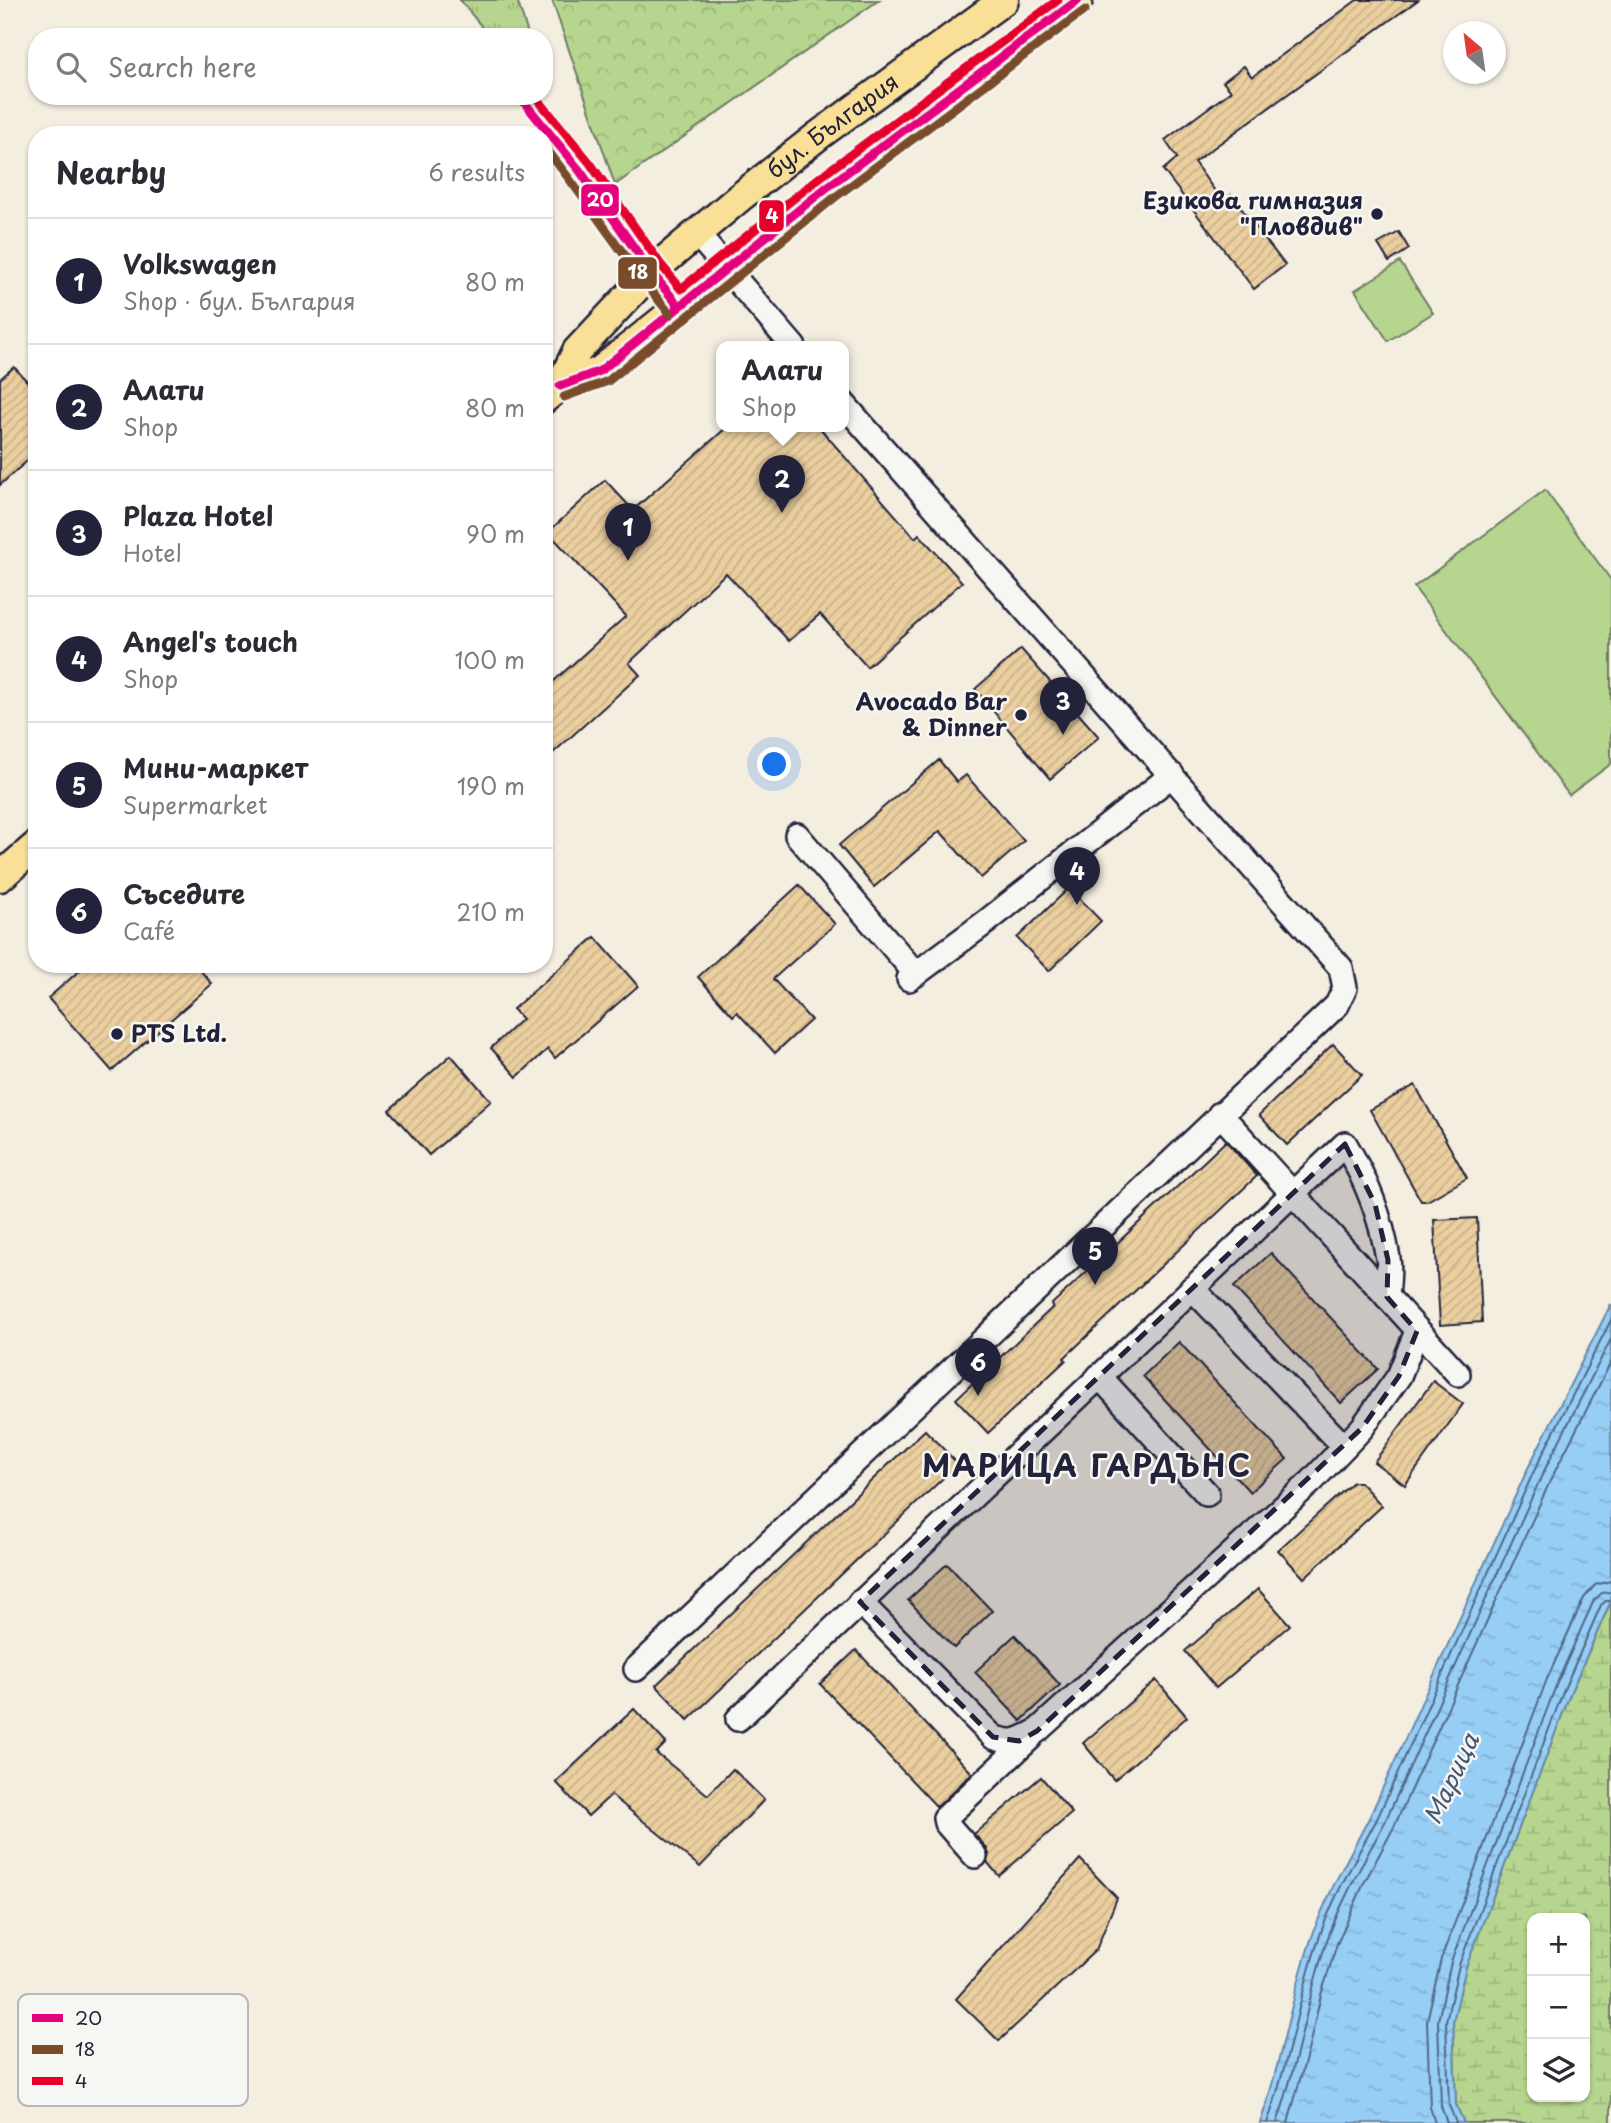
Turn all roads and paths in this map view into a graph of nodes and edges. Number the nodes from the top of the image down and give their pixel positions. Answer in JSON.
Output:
{"nodes":[{"id":1,"x":1004,"y":0,"type":"edge"},
{"id":2,"x":1078,"y":0,"type":"edge"},
{"id":3,"x":697,"y":234,"type":"junction"},
{"id":4,"x":725,"y":269,"type":"junction"},
{"id":5,"x":789,"y":341,"type":"edge"},
{"id":6,"x":553,"y":390,"type":"edge"},
{"id":7,"x":553,"y":392,"type":"edge"},
{"id":8,"x":849,"y":410,"type":"edge"},
{"id":9,"x":1172,"y":775,"type":"junction"},
{"id":10,"x":797,"y":835,"type":"dead end"},
{"id":11,"x":28,"y":853,"type":"edge"},
{"id":12,"x":0,"y":877,"type":"edge"},
{"id":13,"x":1220,"y":1114,"type":"junction"},
{"id":14,"x":1293,"y":1193,"type":"junction"},
{"id":15,"x":1192,"y":1288,"type":"junction"},
{"id":16,"x":1387,"y":1297,"type":"junction"},
{"id":17,"x":1418,"y":1331,"type":"junction"},
{"id":18,"x":1458,"y":1374,"type":"dead end"},
{"id":19,"x":1099,"y":1376,"type":"junction"},
{"id":20,"x":1344,"y":1447,"type":"junction"},
{"id":21,"x":1207,"y":1494,"type":"dead end"},
{"id":22,"x":860,"y":1602,"type":"junction"},
{"id":23,"x":636,"y":1669,"type":"dead end"},
{"id":24,"x":738,"y":1719,"type":"dead end"},
{"id":25,"x":1037,"y":1731,"type":"junction"},
{"id":26,"x":975,"y":1856,"type":"dead end"}],
"edges":[{"from":1,"to":3,"type":"main road","name":"бул. България"},
{"from":2,"to":4,"type":"main road","name":"бул. България"},
{"from":3,"to":4,"type":"street"},
{"from":3,"to":6,"type":"main road","name":"бул. България"},
{"from":4,"to":5,"type":"street"},
{"from":4,"to":7,"type":"main road","name":"бул. България"},
{"from":8,"to":9,"type":"street"},
{"from":9,"to":10,"type":"street"},
{"from":9,"to":13,"type":"street"},
{"from":11,"to":12,"type":"main road"},
{"from":13,"to":14,"type":"street"},
{"from":13,"to":23,"type":"street"},
{"from":14,"to":15,"type":"street"},
{"from":14,"to":16,"type":"street"},
{"from":14,"to":16,"type":"street"},
{"from":15,"to":19,"type":"street"},
{"from":15,"to":20,"type":"street"},
{"from":16,"to":17,"type":"street"},
{"from":17,"to":18,"type":"street"},
{"from":17,"to":20,"type":"street"},
{"from":19,"to":21,"type":"street"},
{"from":19,"to":22,"type":"street"},
{"from":20,"to":25,"type":"street"},
{"from":22,"to":24,"type":"street"},
{"from":22,"to":25,"type":"street"},
{"from":25,"to":26,"type":"street"}]}
